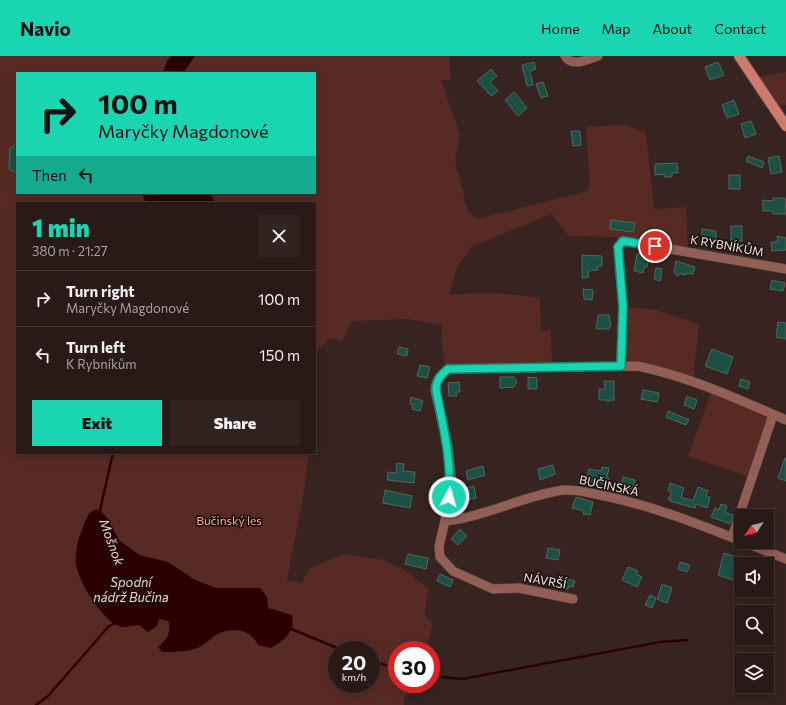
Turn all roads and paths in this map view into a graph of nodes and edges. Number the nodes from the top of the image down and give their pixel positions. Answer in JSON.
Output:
{"nodes":[{"id":1,"x":598,"y":56,"type":"edge"},
{"id":2,"x":739,"y":56,"type":"edge"},
{"id":3,"x":566,"y":58,"type":"edge"},
{"id":4,"x":786,"y":126,"type":"edge"},
{"id":5,"x":786,"y":269,"type":"edge"},
{"id":6,"x":621,"y":366,"type":"junction"},
{"id":7,"x":773,"y":415,"type":"junction"},
{"id":8,"x":786,"y":420,"type":"edge"},
{"id":9,"x":445,"y":521,"type":"junction"},
{"id":10,"x":732,"y":537,"type":"joint"},
{"id":11,"x":761,"y":549,"type":"edge"},
{"id":12,"x":786,"y":559,"type":"edge"},
{"id":13,"x":573,"y":599,"type":"dead end"}],
"edges":[{"from":1,"to":3,"type":"street"},
{"from":2,"to":4,"type":"street"},
{"from":5,"to":6,"type":"street","name":"K RYBNÍKŮM"},
{"from":6,"to":7,"type":"street","name":"NÁVRŠÍ"},
{"from":6,"to":9,"type":"street","name":"NÁVRŠÍ"},
{"from":7,"to":8,"type":"street","name":"NÁVRŠÍ"},
{"from":7,"to":10,"type":"street"},
{"from":9,"to":10,"type":"street","name":"BUČINSKÁ"},
{"from":9,"to":13,"type":"street","name":"NÁVRŠÍ"},
{"from":11,"to":12,"type":"street"}]}
